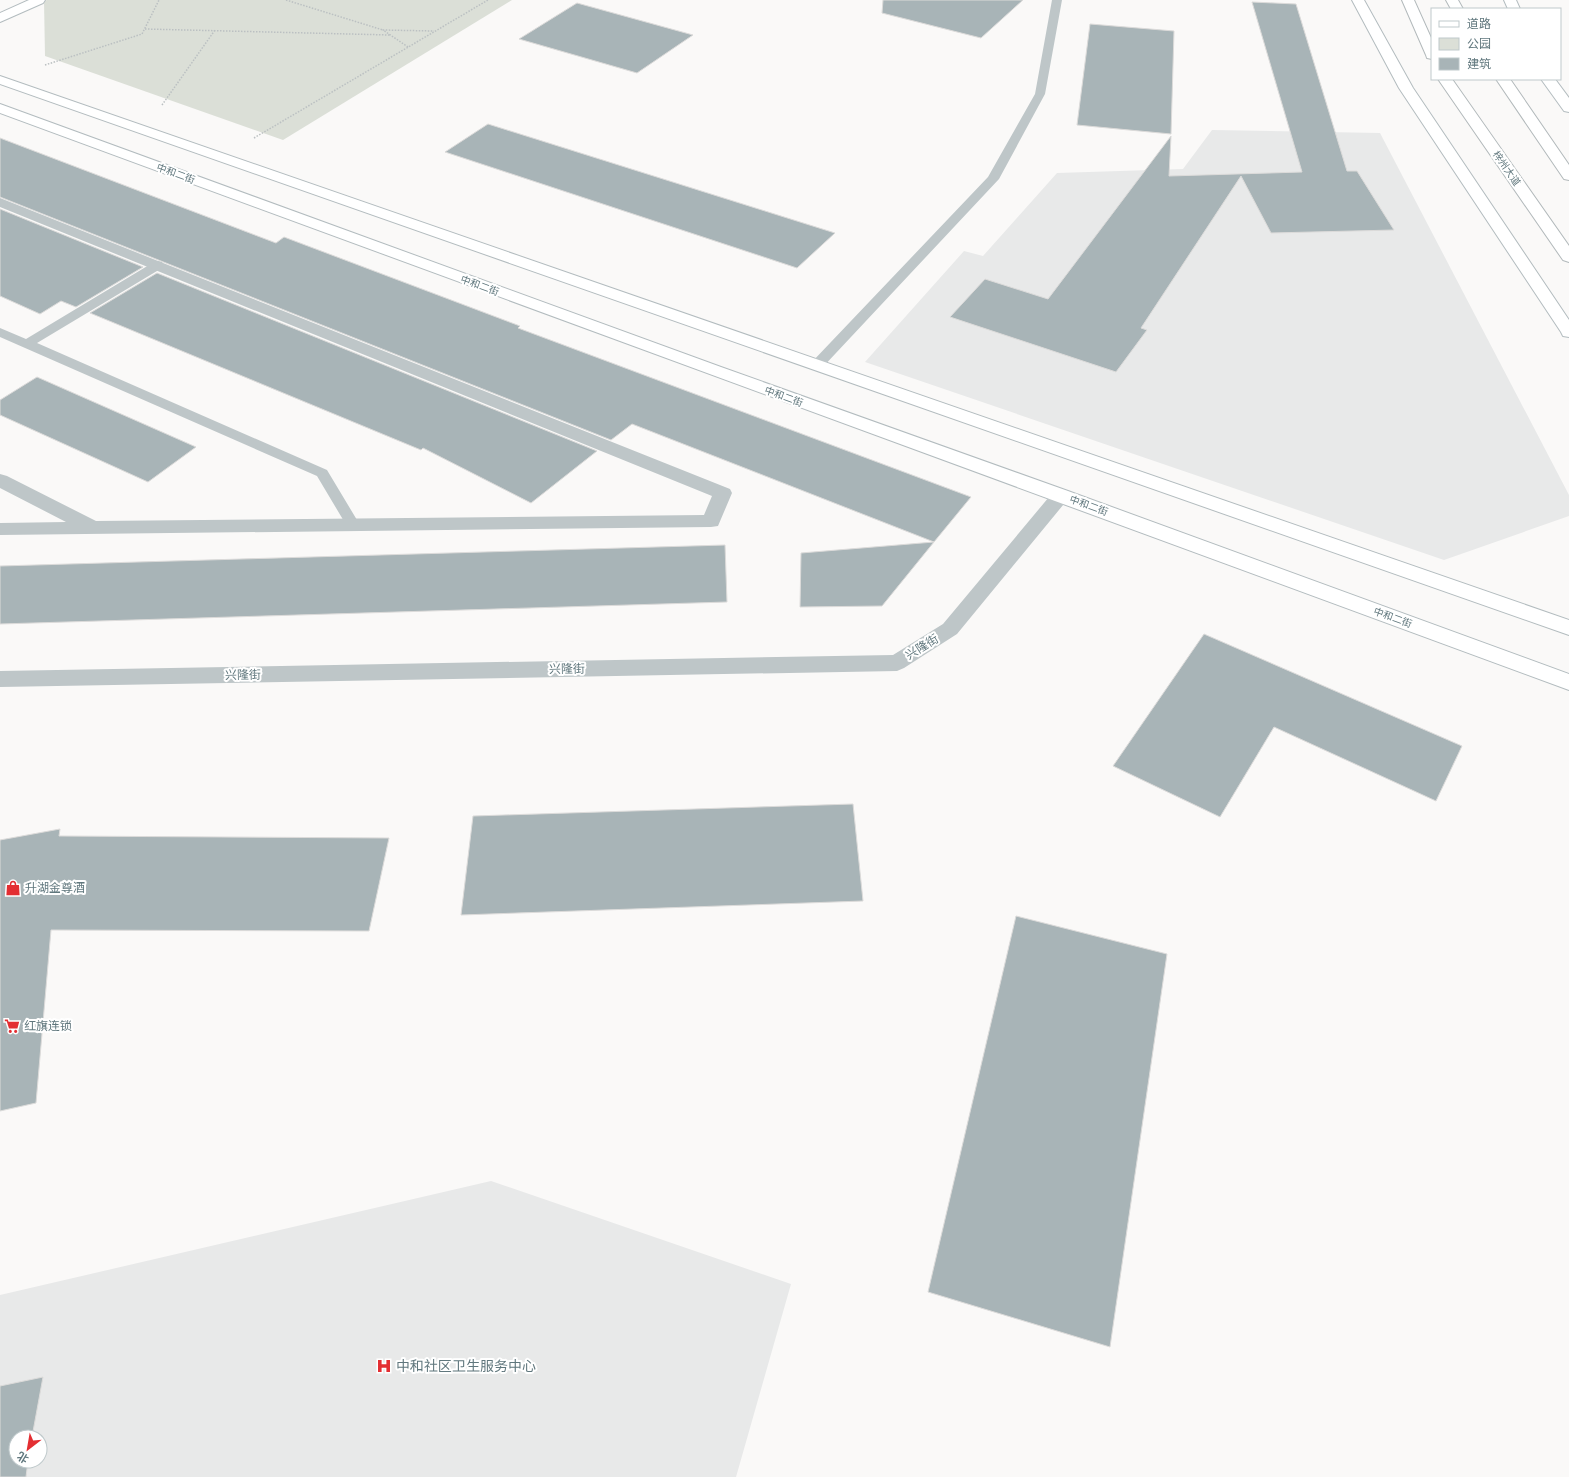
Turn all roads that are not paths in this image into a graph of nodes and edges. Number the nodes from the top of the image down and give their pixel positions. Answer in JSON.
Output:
{"nodes":[{"id":1,"x":39,"y":0,"type":"edge"},
{"id":2,"x":1057,"y":0,"type":"edge"},
{"id":3,"x":1358,"y":0,"type":"edge"},
{"id":4,"x":1408,"y":0,"type":"edge"},
{"id":5,"x":0,"y":18,"type":"edge"},
{"id":6,"x":1431,"y":53,"type":"edge"},
{"id":7,"x":0,"y":80,"type":"edge"},
{"id":8,"x":1445,"y":80,"type":"edge"},
{"id":9,"x":1504,"y":80,"type":"edge"},
{"id":10,"x":1549,"y":80,"type":"edge"},
{"id":11,"x":0,"y":108,"type":"edge"},
{"id":12,"x":1569,"y":108,"type":"edge"},
{"id":13,"x":1569,"y":176,"type":"edge"},
{"id":14,"x":0,"y":202,"type":"edge"},
{"id":15,"x":1569,"y":257,"type":"edge"},
{"id":16,"x":158,"y":265,"type":"junction"},
{"id":17,"x":0,"y":332,"type":"edge"},
{"id":18,"x":1569,"y":332,"type":"edge"},
{"id":19,"x":26,"y":344,"type":"junction"},
{"id":20,"x":816,"y":366,"type":"junction"},
{"id":21,"x":0,"y":480,"type":"edge"},
{"id":22,"x":1061,"y":495,"type":"junction"},
{"id":23,"x":353,"y":525,"type":"junction"},
{"id":24,"x":94,"y":528,"type":"junction"},
{"id":25,"x":0,"y":529,"type":"edge"},
{"id":26,"x":1569,"y":628,"type":"edge"},
{"id":27,"x":0,"y":679,"type":"edge"},
{"id":28,"x":1569,"y":682,"type":"edge"}],
"edges":[{"from":1,"to":5,"type":"main road"},
{"from":2,"to":20,"type":"lane"},
{"from":3,"to":18,"type":"main road"},
{"from":4,"to":6,"type":"main road"},
{"from":7,"to":20,"type":"main road"},
{"from":8,"to":15,"type":"main road","name":"梓州大道"},
{"from":9,"to":13,"type":"main road"},
{"from":10,"to":12,"type":"main road"},
{"from":11,"to":22,"type":"main road","name":"中和二街"},
{"from":14,"to":16,"type":"street"},
{"from":16,"to":19,"type":"lane"},
{"from":16,"to":23,"type":"street"},
{"from":17,"to":19,"type":"lane"},
{"from":19,"to":23,"type":"lane"},
{"from":20,"to":26,"type":"main road"},
{"from":21,"to":24,"type":"street"},
{"from":22,"to":27,"type":"street","name":"兴隆街"},
{"from":22,"to":28,"type":"main road","name":"中和二街"},
{"from":23,"to":24,"type":"street"},
{"from":24,"to":25,"type":"street"}]}
